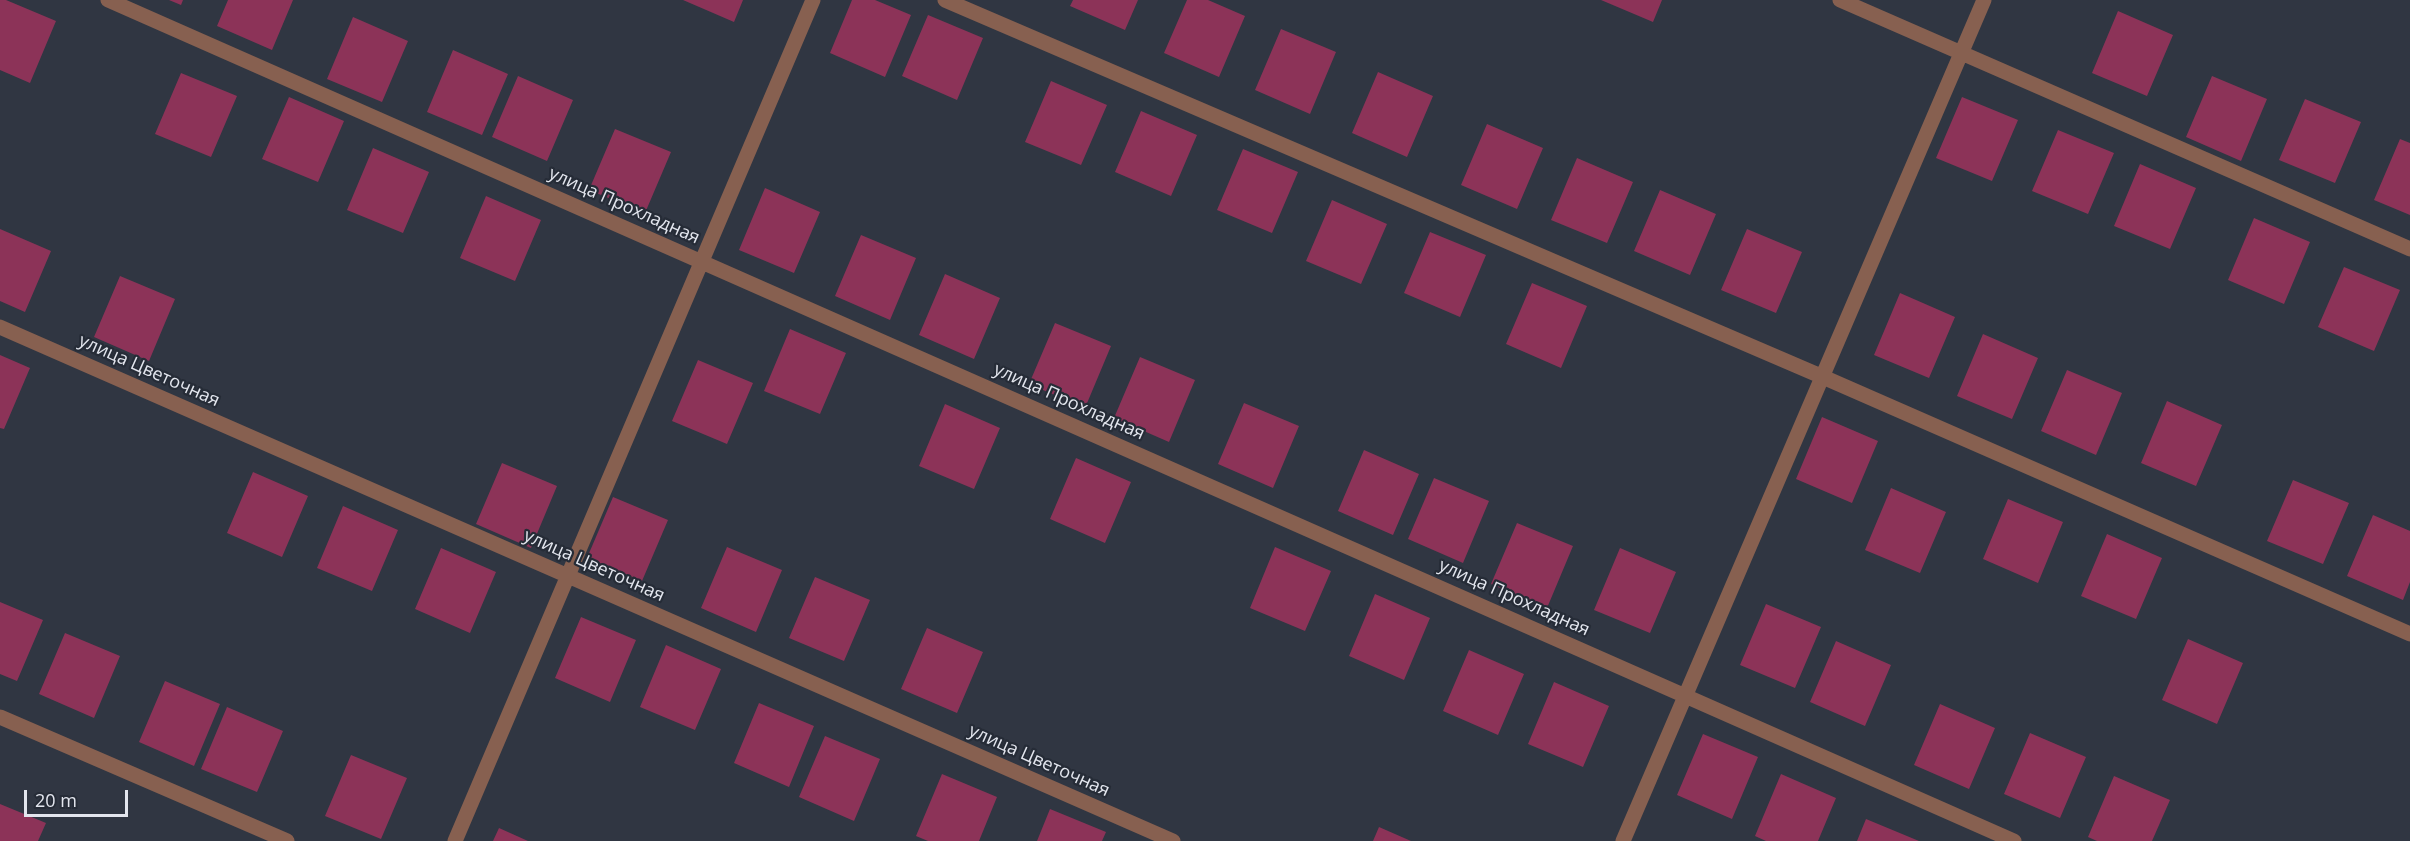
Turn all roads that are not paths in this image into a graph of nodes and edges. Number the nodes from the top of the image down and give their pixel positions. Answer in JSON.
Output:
{"nodes":[{"id":1,"x":108,"y":0,"type":"edge"},
{"id":2,"x":813,"y":0,"type":"edge"},
{"id":3,"x":945,"y":0,"type":"edge"},
{"id":4,"x":1840,"y":0,"type":"edge"},
{"id":5,"x":1984,"y":0,"type":"edge"},
{"id":6,"x":1962,"y":53,"type":"junction"},
{"id":7,"x":2410,"y":249,"type":"edge"},
{"id":8,"x":702,"y":262,"type":"junction"},
{"id":9,"x":0,"y":327,"type":"edge"},
{"id":10,"x":1823,"y":376,"type":"junction"},
{"id":11,"x":568,"y":576,"type":"junction"},
{"id":12,"x":2410,"y":634,"type":"edge"},
{"id":13,"x":1686,"y":695,"type":"junction"},
{"id":14,"x":0,"y":717,"type":"edge"},
{"id":15,"x":288,"y":841,"type":"edge"},
{"id":16,"x":455,"y":841,"type":"edge"},
{"id":17,"x":1173,"y":841,"type":"edge"},
{"id":18,"x":1623,"y":841,"type":"edge"},
{"id":19,"x":2014,"y":841,"type":"edge"}],
"edges":[{"from":1,"to":8,"type":"street","name":"улица Прохладная"},
{"from":2,"to":8,"type":"street"},
{"from":3,"to":10,"type":"street"},
{"from":4,"to":6,"type":"street"},
{"from":5,"to":6,"type":"street"},
{"from":6,"to":7,"type":"street"},
{"from":6,"to":10,"type":"street"},
{"from":8,"to":11,"type":"street"},
{"from":8,"to":13,"type":"street","name":"улица Прохладная"},
{"from":9,"to":11,"type":"street","name":"улица Цветочная"},
{"from":10,"to":12,"type":"street"},
{"from":10,"to":13,"type":"street"},
{"from":11,"to":16,"type":"street"},
{"from":11,"to":17,"type":"street","name":"улица Цветочная"},
{"from":13,"to":18,"type":"street"},
{"from":13,"to":19,"type":"street","name":"улица Прохладная"},
{"from":14,"to":15,"type":"street"}]}
